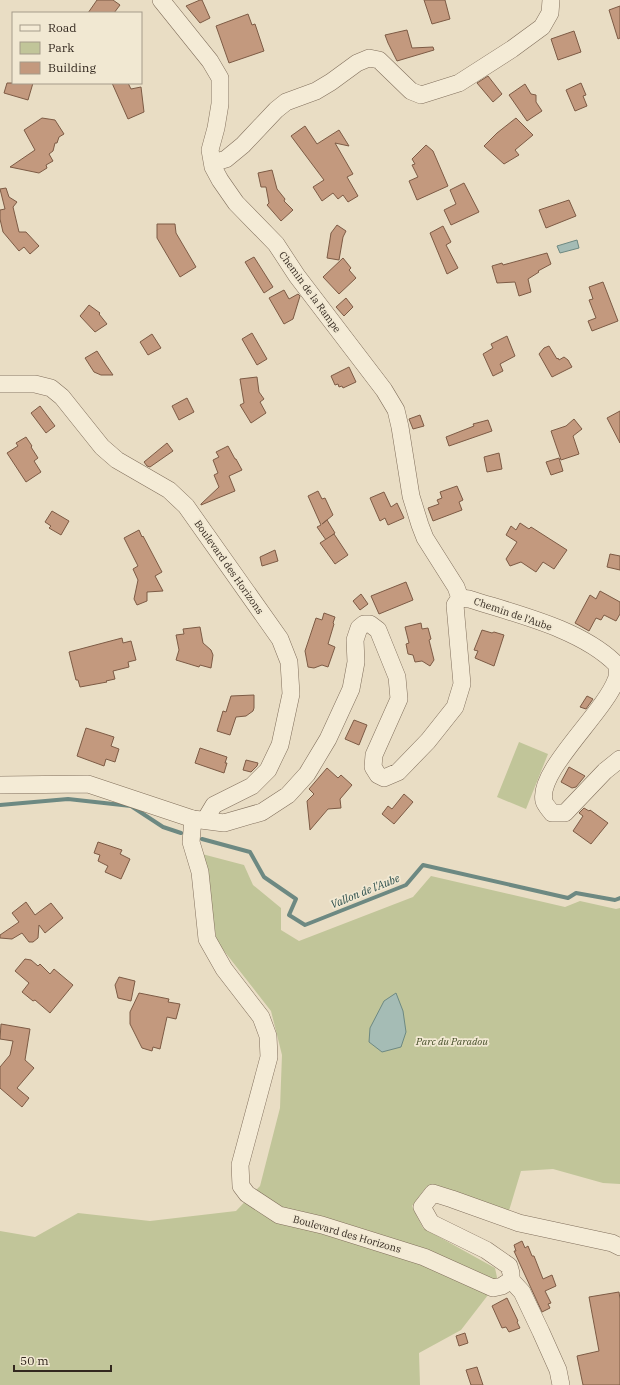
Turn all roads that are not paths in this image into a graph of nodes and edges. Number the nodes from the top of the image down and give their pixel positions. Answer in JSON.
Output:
{"nodes":[{"id":1,"x":161,"y":0,"type":"edge"},
{"id":2,"x":551,"y":0,"type":"edge"},
{"id":3,"x":212,"y":163,"type":"junction"},
{"id":4,"x":0,"y":384,"type":"edge"},
{"id":5,"x":460,"y":598,"type":"junction"},
{"id":6,"x":620,"y":759,"type":"edge"},
{"id":7,"x":0,"y":785,"type":"edge"},
{"id":8,"x":199,"y":820,"type":"junction"},
{"id":9,"x":620,"y":1247,"type":"edge"},
{"id":10,"x":511,"y":1280,"type":"junction"},
{"id":11,"x":561,"y":1385,"type":"edge"}],
"edges":[{"from":1,"to":3,"type":"street","name":"Chemin de la Rampe"},
{"from":2,"to":3,"type":"street"},
{"from":3,"to":5,"type":"street","name":"Chemin de la Rampe"},
{"from":4,"to":8,"type":"street","name":"Boulevard des Horizons"},
{"from":5,"to":6,"type":"street","name":"Chemin de l'Aube"},
{"from":5,"to":8,"type":"street","name":"Chemin de l'Aube"},
{"from":7,"to":8,"type":"street"},
{"from":8,"to":10,"type":"street","name":"Boulevard des Horizons"},
{"from":9,"to":10,"type":"street"},
{"from":10,"to":11,"type":"street"}]}
